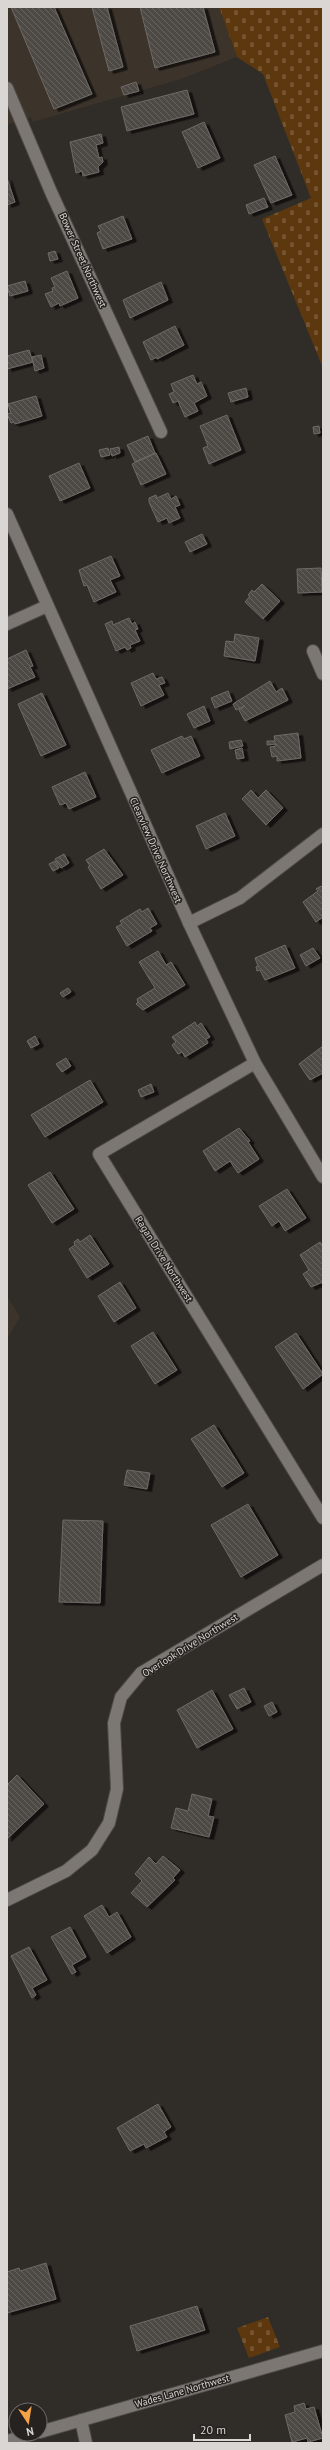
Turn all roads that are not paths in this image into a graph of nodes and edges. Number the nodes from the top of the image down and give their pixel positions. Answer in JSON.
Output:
{"nodes":[{"id":1,"x":7,"y":88,"type":"edge"},
{"id":2,"x":161,"y":432,"type":"dead end"},
{"id":3,"x":7,"y":514,"type":"edge"},
{"id":4,"x":47,"y":606,"type":"junction"},
{"id":5,"x":7,"y":624,"type":"edge"},
{"id":6,"x":313,"y":651,"type":"dead end"},
{"id":7,"x":323,"y":674,"type":"edge"},
{"id":8,"x":323,"y":834,"type":"edge"},
{"id":9,"x":189,"y":923,"type":"junction"},
{"id":10,"x":255,"y":1063,"type":"junction"},
{"id":11,"x":323,"y":1177,"type":"edge"},
{"id":12,"x":323,"y":1518,"type":"edge"},
{"id":13,"x":323,"y":1565,"type":"edge"},
{"id":14,"x":7,"y":1900,"type":"edge"},
{"id":15,"x":323,"y":2351,"type":"edge"},
{"id":16,"x":81,"y":2420,"type":"junction"},
{"id":17,"x":48,"y":2430,"type":"edge"},
{"id":18,"x":86,"y":2443,"type":"edge"}],
"edges":[{"from":1,"to":2,"type":"street","name":"Bower Street Northwest"},
{"from":3,"to":4,"type":"street","name":"Clearview Drive Northwest"},
{"from":4,"to":5,"type":"street"},
{"from":4,"to":9,"type":"street","name":"Clearview Drive Northwest"},
{"from":6,"to":7,"type":"street"},
{"from":8,"to":9,"type":"street"},
{"from":9,"to":10,"type":"street","name":"Clearview Drive Northwest"},
{"from":10,"to":11,"type":"street","name":"Clearview Drive Northwest"},
{"from":10,"to":12,"type":"street","name":"Ragan Drive Northwest"},
{"from":13,"to":14,"type":"street","name":"Overlook Drive Northwest"},
{"from":15,"to":16,"type":"street","name":"Wades Lane Northwest"},
{"from":16,"to":17,"type":"street","name":"Wades Lane Northwest"},
{"from":16,"to":18,"type":"street"}]}
